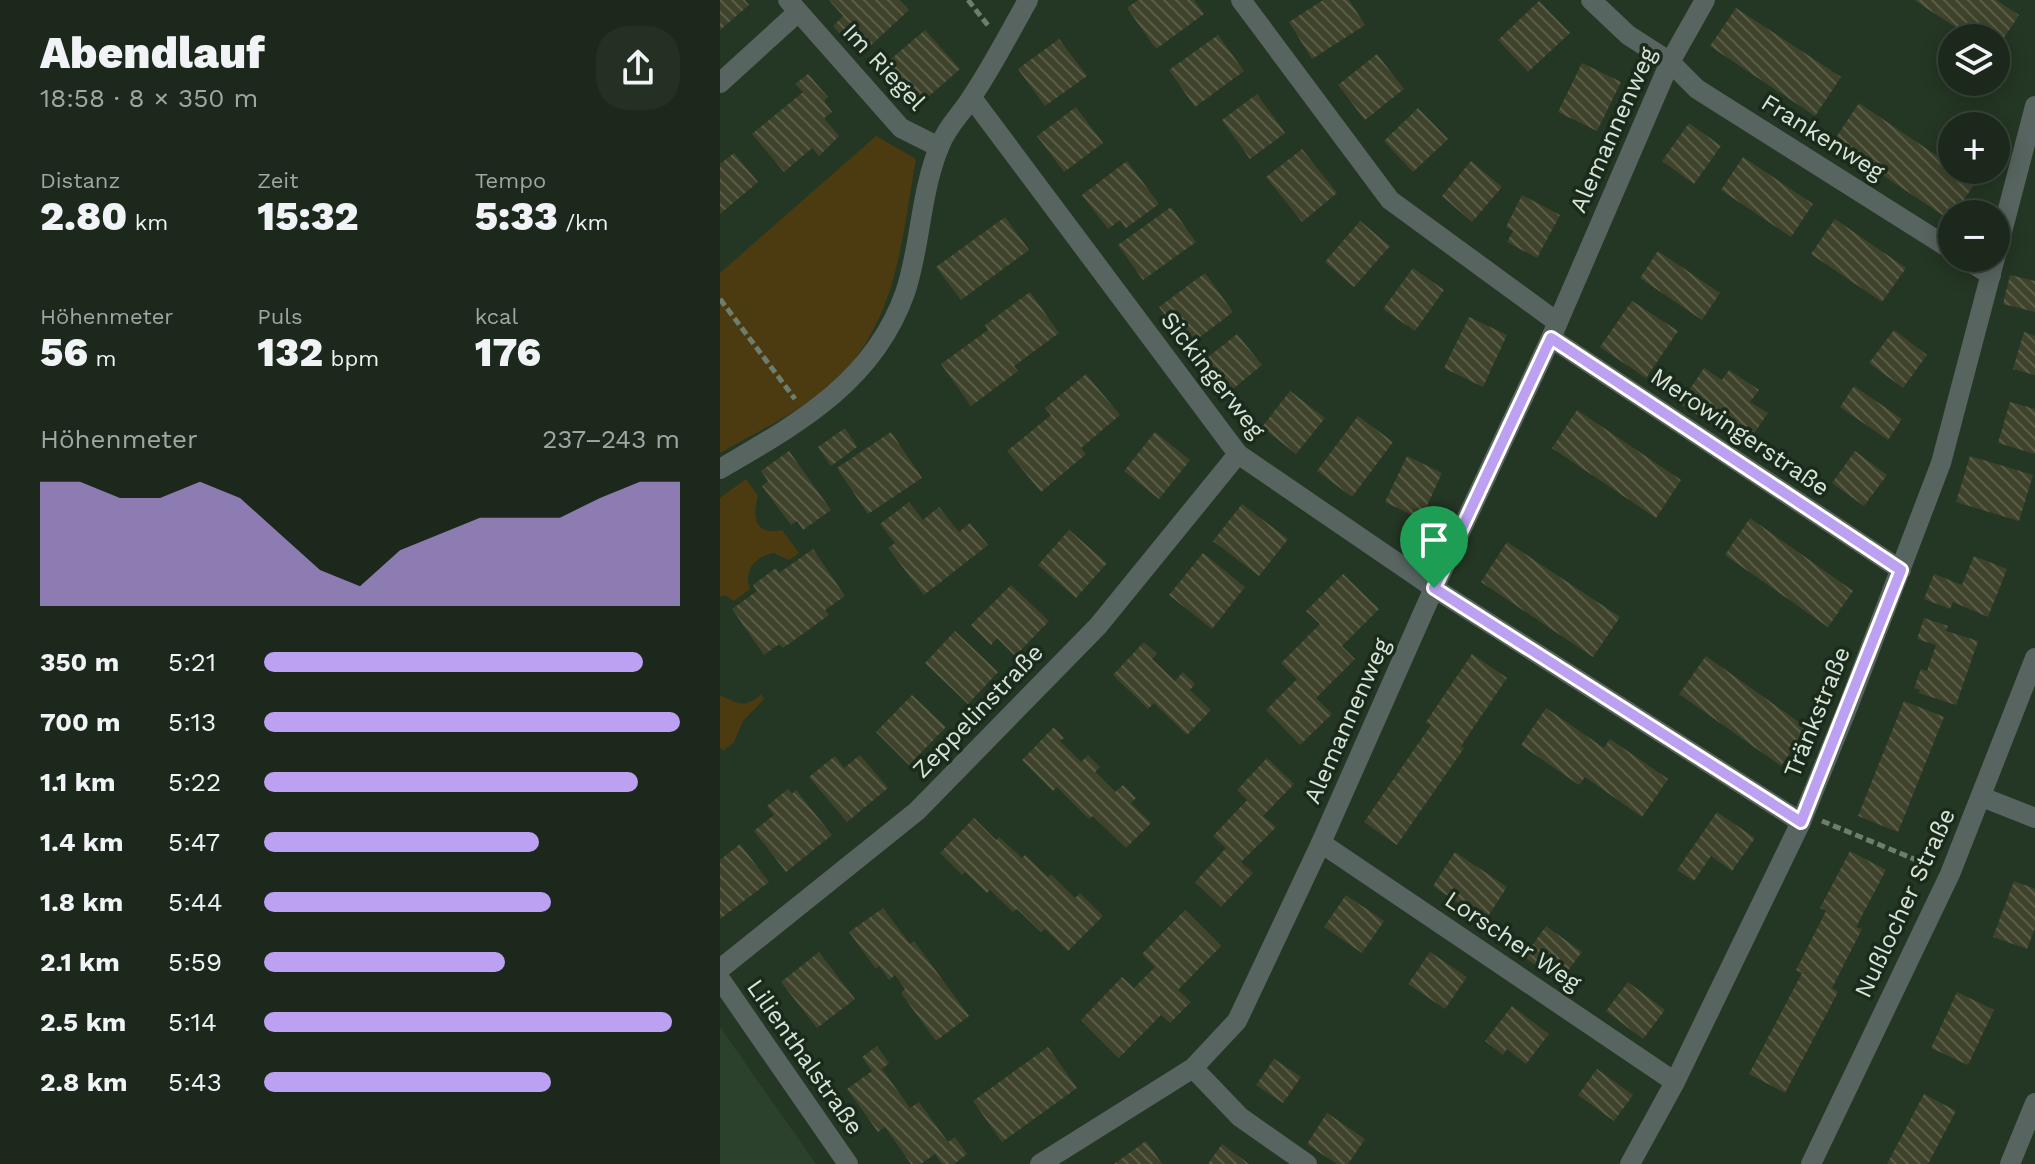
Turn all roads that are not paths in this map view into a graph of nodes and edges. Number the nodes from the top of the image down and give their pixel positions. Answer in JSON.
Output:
{"nodes":[{"id":1,"x":1028,"y":0,"type":"edge"},
{"id":2,"x":1241,"y":0,"type":"edge"},
{"id":3,"x":1591,"y":0,"type":"edge"},
{"id":4,"x":1705,"y":0,"type":"edge"},
{"id":5,"x":793,"y":6,"type":"edge"},
{"id":6,"x":1670,"y":62,"type":"junction"},
{"id":7,"x":720,"y":83,"type":"edge"},
{"id":8,"x":972,"y":98,"type":"junction"},
{"id":9,"x":2035,"y":106,"type":"edge"},
{"id":10,"x":939,"y":147,"type":"junction"},
{"id":11,"x":2010,"y":202,"type":"edge"},
{"id":12,"x":1938,"y":241,"type":"edge"},
{"id":13,"x":1992,"y":272,"type":"edge"},
{"id":14,"x":1554,"y":330,"type":"junction"},
{"id":15,"x":1238,"y":454,"type":"junction"},
{"id":16,"x":720,"y":469,"type":"edge"},
{"id":17,"x":1901,"y":570,"type":"junction"},
{"id":18,"x":1434,"y":588,"type":"junction"},
{"id":19,"x":2035,"y":658,"type":"edge"},
{"id":20,"x":1982,"y":797,"type":"junction"},
{"id":21,"x":1802,"y":818,"type":"junction"},
{"id":22,"x":2035,"y":818,"type":"edge"},
{"id":23,"x":1321,"y":843,"type":"junction"},
{"id":24,"x":720,"y":969,"type":"edge"},
{"id":25,"x":720,"y":979,"type":"edge"},
{"id":26,"x":1193,"y":1068,"type":"junction"},
{"id":27,"x":1675,"y":1082,"type":"junction"},
{"id":28,"x":2035,"y":1103,"type":"edge"},
{"id":29,"x":848,"y":1164,"type":"edge"},
{"id":30,"x":1040,"y":1164,"type":"edge"},
{"id":31,"x":1307,"y":1164,"type":"edge"},
{"id":32,"x":1630,"y":1164,"type":"edge"},
{"id":33,"x":1811,"y":1164,"type":"edge"},
{"id":34,"x":2010,"y":1164,"type":"edge"}],
"edges":[{"from":1,"to":8,"type":"street"},
{"from":2,"to":14,"type":"street","name":"Merowingerstraße"},
{"from":3,"to":6,"type":"street","name":"Frankenweg"},
{"from":4,"to":6,"type":"street","name":"Alemannenweg"},
{"from":5,"to":7,"type":"street","name":"Im Riegel"},
{"from":5,"to":10,"type":"street","name":"Im Riegel"},
{"from":6,"to":12,"type":"street","name":"Frankenweg"},
{"from":6,"to":14,"type":"street","name":"Alemannenweg"},
{"from":8,"to":10,"type":"street"},
{"from":8,"to":15,"type":"street","name":"Sickingerweg"},
{"from":9,"to":11,"type":"street","name":"Tränkstraße"},
{"from":10,"to":16,"type":"street"},
{"from":13,"to":17,"type":"street","name":"Tränkstraße"},
{"from":14,"to":17,"type":"street","name":"Merowingerstraße"},
{"from":14,"to":18,"type":"street","name":"Alemannenweg"},
{"from":15,"to":18,"type":"street","name":"Sickingerweg"},
{"from":15,"to":24,"type":"street","name":"Zeppelinstraße"},
{"from":17,"to":21,"type":"street","name":"Tränkstraße"},
{"from":18,"to":21,"type":"street","name":"Sickingerweg"},
{"from":18,"to":23,"type":"street","name":"Alemannenweg"},
{"from":19,"to":20,"type":"street","name":"Nußlocher Straße"},
{"from":20,"to":22,"type":"street"},
{"from":20,"to":33,"type":"street","name":"Nußlocher Straße"},
{"from":21,"to":27,"type":"street","name":"Tränkstraße"},
{"from":23,"to":26,"type":"street","name":"Alemannenweg"},
{"from":23,"to":27,"type":"street","name":"Lorscher Weg"},
{"from":25,"to":29,"type":"street","name":"Lilienthalstraße"},
{"from":26,"to":30,"type":"street","name":"Alemannenweg"},
{"from":26,"to":31,"type":"street"},
{"from":27,"to":32,"type":"street","name":"Tränkstraße"},
{"from":28,"to":34,"type":"street"}]}
